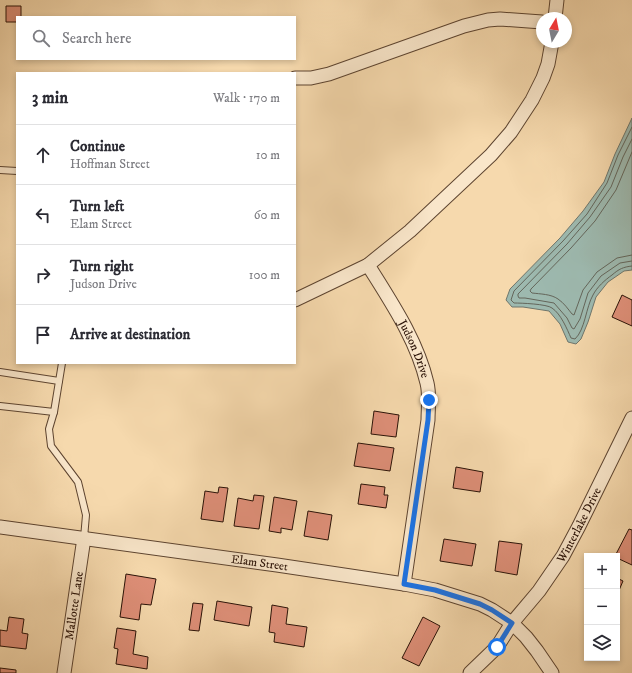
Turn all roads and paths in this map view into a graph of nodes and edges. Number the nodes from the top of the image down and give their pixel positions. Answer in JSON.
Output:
{"nodes":[{"id":1,"x":557,"y":0,"type":"edge"},
{"id":2,"x":556,"y":12,"type":"edge"},
{"id":3,"x":536,"y":22,"type":"edge"},
{"id":4,"x":551,"y":48,"type":"edge"},
{"id":5,"x":296,"y":78,"type":"edge"},
{"id":6,"x":0,"y":170,"type":"edge"},
{"id":7,"x":16,"y":172,"type":"edge"},
{"id":8,"x":368,"y":264,"type":"junction"},
{"id":9,"x":296,"y":300,"type":"edge"},
{"id":10,"x":62,"y":364,"type":"edge"},
{"id":11,"x":0,"y":372,"type":"edge"},
{"id":12,"x":59,"y":381,"type":"junction"},
{"id":13,"x":0,"y":406,"type":"edge"},
{"id":14,"x":54,"y":412,"type":"junction"},
{"id":15,"x":632,"y":418,"type":"edge"},
{"id":16,"x":0,"y":527,"type":"edge"},
{"id":17,"x":84,"y":538,"type":"junction"},
{"id":18,"x":404,"y":584,"type":"junction"},
{"id":19,"x":512,"y":623,"type":"junction"},
{"id":20,"x":64,"y":673,"type":"edge"},
{"id":21,"x":470,"y":673,"type":"edge"},
{"id":22,"x":552,"y":673,"type":"edge"}],
"edges":[{"from":1,"to":2,"type":"street"},
{"from":3,"to":5,"type":"street"},
{"from":4,"to":8,"type":"street"},
{"from":6,"to":7,"type":"lane"},
{"from":8,"to":9,"type":"street"},
{"from":8,"to":18,"type":"street","name":"Judson Drive"},
{"from":10,"to":12,"type":"lane"},
{"from":11,"to":12,"type":"lane"},
{"from":12,"to":14,"type":"lane"},
{"from":13,"to":14,"type":"lane"},
{"from":14,"to":17,"type":"lane"},
{"from":15,"to":19,"type":"street","name":"Winterlake Drive"},
{"from":16,"to":17,"type":"street","name":"Elam Street"},
{"from":17,"to":18,"type":"street","name":"Elam Street"},
{"from":17,"to":20,"type":"street","name":"Mallotte Lane"},
{"from":18,"to":19,"type":"street","name":"Elam Street"},
{"from":19,"to":21,"type":"street","name":"Winterlake Drive"},
{"from":19,"to":22,"type":"street"}]}
